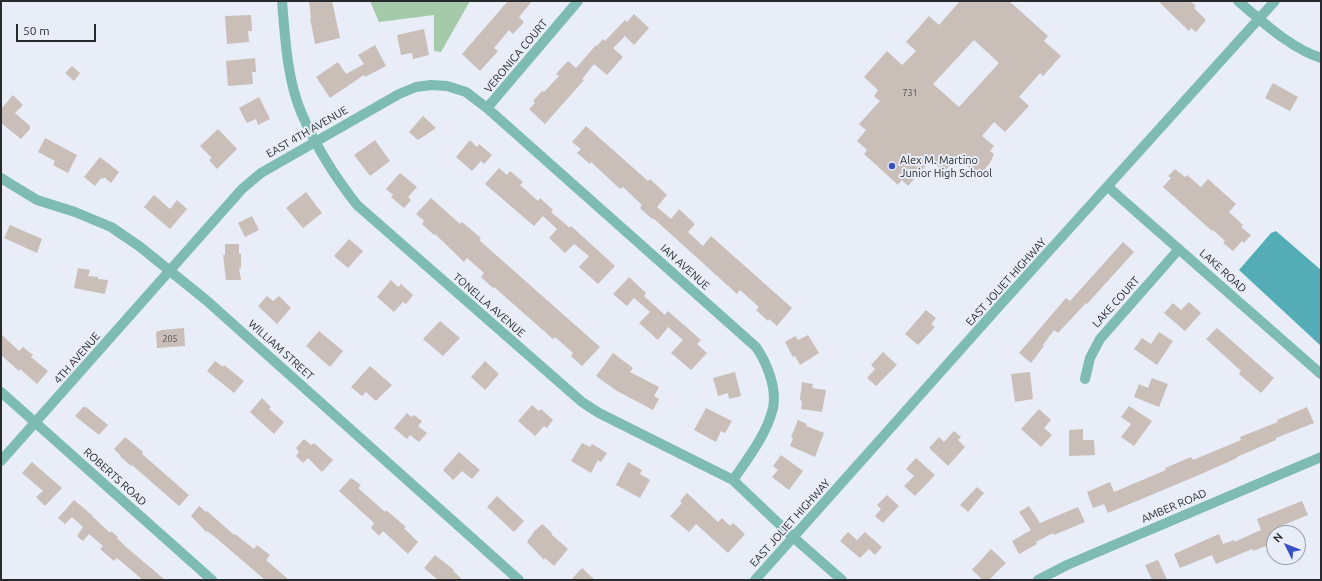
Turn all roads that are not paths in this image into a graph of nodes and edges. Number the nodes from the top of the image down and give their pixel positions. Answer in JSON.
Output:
{"nodes":[{"id":1,"x":282,"y":1,"type":"edge"},
{"id":2,"x":578,"y":1,"type":"edge"},
{"id":3,"x":1238,"y":1,"type":"edge"},
{"id":4,"x":1276,"y":1,"type":"edge"},
{"id":5,"x":1259,"y":19,"type":"junction"},
{"id":6,"x":1321,"y":58,"type":"edge"},
{"id":7,"x":487,"y":108,"type":"junction"},
{"id":8,"x":316,"y":141,"type":"junction"},
{"id":9,"x":1,"y":178,"type":"edge"},
{"id":10,"x":1108,"y":187,"type":"junction"},
{"id":11,"x":1179,"y":249,"type":"junction"},
{"id":12,"x":170,"y":270,"type":"junction"},
{"id":13,"x":1321,"y":374,"type":"edge"},
{"id":14,"x":1085,"y":379,"type":"dead end"},
{"id":15,"x":1,"y":392,"type":"edge"},
{"id":16,"x":35,"y":423,"type":"junction"},
{"id":17,"x":1321,"y":457,"type":"edge"},
{"id":18,"x":1,"y":461,"type":"edge"},
{"id":19,"x":734,"y":480,"type":"junction"},
{"id":20,"x":793,"y":537,"type":"junction"},
{"id":21,"x":212,"y":580,"type":"edge"},
{"id":22,"x":518,"y":580,"type":"edge"},
{"id":23,"x":755,"y":580,"type":"edge"},
{"id":24,"x":842,"y":580,"type":"edge"},
{"id":25,"x":1038,"y":580,"type":"edge"}],
"edges":[{"from":1,"to":8,"type":"street","name":"TONELLA AVENUE"},
{"from":2,"to":7,"type":"street","name":"VERONICA COURT"},
{"from":3,"to":5,"type":"street"},
{"from":4,"to":5,"type":"street","name":"EAST JOLIET HIGHWAY"},
{"from":5,"to":6,"type":"street"},
{"from":5,"to":10,"type":"street","name":"EAST JOLIET HIGHWAY"},
{"from":7,"to":8,"type":"street","name":"EAST 4TH AVENUE"},
{"from":7,"to":19,"type":"street","name":"IAN AVENUE"},
{"from":8,"to":12,"type":"street","name":"EAST 4TH AVENUE"},
{"from":8,"to":19,"type":"street","name":"TONELLA AVENUE"},
{"from":9,"to":12,"type":"street","name":"WILLIAM STREET"},
{"from":10,"to":11,"type":"street","name":"LAKE ROAD"},
{"from":10,"to":20,"type":"street","name":"EAST JOLIET HIGHWAY"},
{"from":11,"to":13,"type":"street","name":"LAKE ROAD"},
{"from":11,"to":14,"type":"street","name":"LAKE COURT"},
{"from":12,"to":16,"type":"street","name":"4TH AVENUE"},
{"from":12,"to":22,"type":"street","name":"WILLIAM STREET"},
{"from":15,"to":16,"type":"street","name":"ROBERTS ROAD"},
{"from":16,"to":18,"type":"street","name":"4TH AVENUE"},
{"from":16,"to":21,"type":"street","name":"ROBERTS ROAD"},
{"from":17,"to":25,"type":"street","name":"AMBER ROAD"},
{"from":19,"to":20,"type":"street","name":"TONELLA AVENUE"},
{"from":20,"to":23,"type":"street","name":"EAST JOLIET HIGHWAY"},
{"from":20,"to":24,"type":"street","name":"TONELLA AVENUE"}]}
